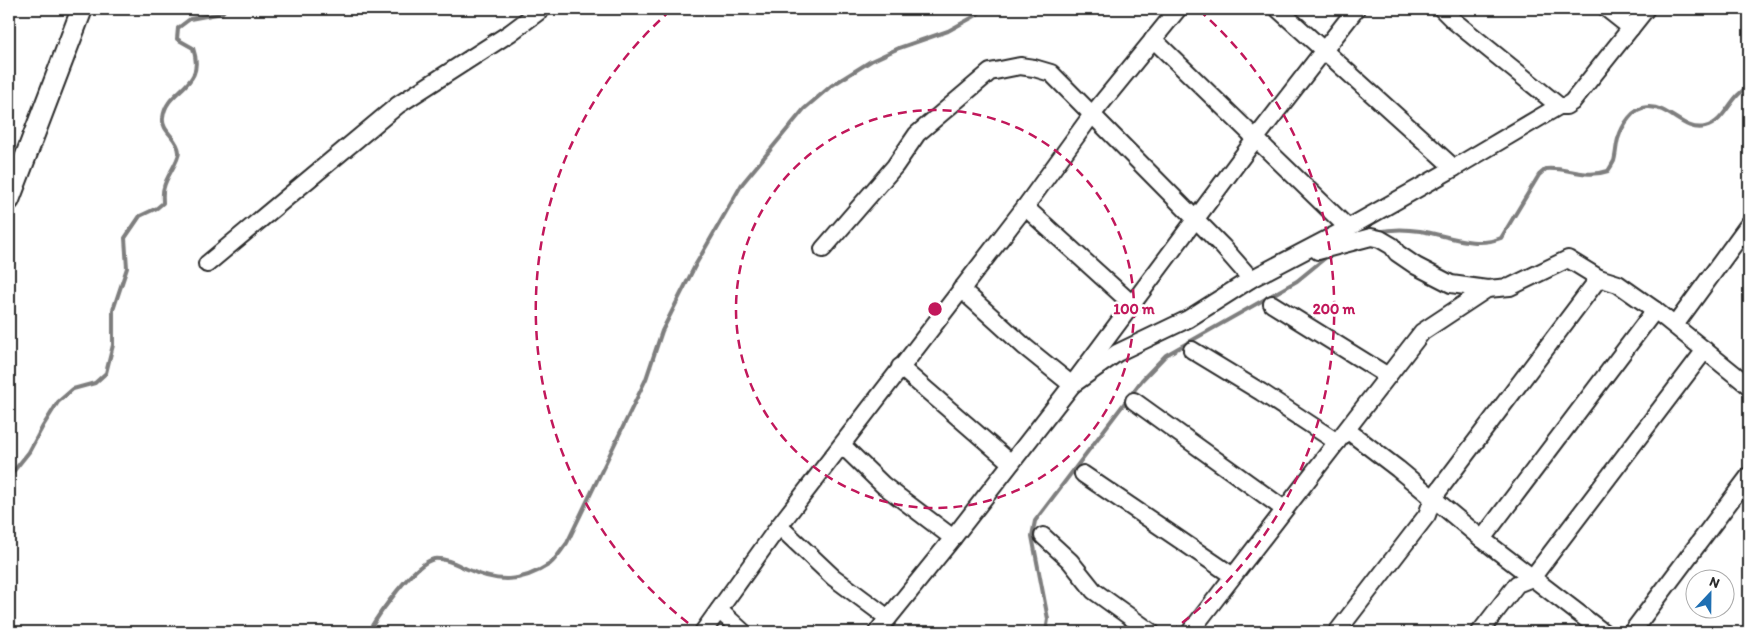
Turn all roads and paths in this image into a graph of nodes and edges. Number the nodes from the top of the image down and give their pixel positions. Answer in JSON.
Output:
{"nodes":[{"id":1,"x":82,"y":9,"type":"edge"},
{"id":2,"x":542,"y":9,"type":"edge"},
{"id":3,"x":1178,"y":9,"type":"edge"},
{"id":4,"x":1278,"y":9,"type":"edge"},
{"id":5,"x":1356,"y":9,"type":"edge"},
{"id":6,"x":1442,"y":9,"type":"edge"},
{"id":7,"x":1607,"y":9,"type":"edge"},
{"id":8,"x":1646,"y":9,"type":"edge"},
{"id":9,"x":1631,"y":28,"type":"junction"},
{"id":10,"x":1153,"y":39,"type":"junction"},
{"id":11,"x":1324,"y":50,"type":"junction"},
{"id":12,"x":1559,"y":106,"type":"junction"},
{"id":13,"x":1091,"y":116,"type":"junction"},
{"id":14,"x":1256,"y":138,"type":"junction"},
{"id":15,"x":1454,"y":168,"type":"junction"},
{"id":16,"x":9,"y":200,"type":"edge"},
{"id":17,"x":1025,"y":207,"type":"junction"},
{"id":18,"x":1196,"y":220,"type":"junction"},
{"id":19,"x":1749,"y":224,"type":"edge"},
{"id":20,"x":1348,"y":228,"type":"junction"},
{"id":21,"x":823,"y":249,"type":"dead end"},
{"id":22,"x":1292,"y":257,"type":"junction"},
{"id":23,"x":207,"y":264,"type":"dead end"},
{"id":24,"x":1251,"y":278,"type":"junction"},
{"id":25,"x":1599,"y":278,"type":"junction"},
{"id":26,"x":1487,"y":288,"type":"junction"},
{"id":27,"x":961,"y":289,"type":"junction"},
{"id":28,"x":1132,"y":304,"type":"junction"},
{"id":29,"x":1272,"y":304,"type":"dead end"},
{"id":30,"x":1655,"y":310,"type":"junction"},
{"id":31,"x":1675,"y":324,"type":"junction"},
{"id":32,"x":1192,"y":350,"type":"dead end"},
{"id":33,"x":1705,"y":350,"type":"junction"},
{"id":34,"x":900,"y":368,"type":"junction"},
{"id":35,"x":1388,"y":376,"type":"junction"},
{"id":36,"x":1072,"y":384,"type":"junction"},
{"id":37,"x":1749,"y":386,"type":"edge"},
{"id":38,"x":1134,"y":401,"type":"dead end"},
{"id":39,"x":1342,"y":436,"type":"junction"},
{"id":40,"x":842,"y":445,"type":"junction"},
{"id":41,"x":1011,"y":463,"type":"junction"},
{"id":42,"x":1082,"y":474,"type":"dead end"},
{"id":43,"x":1749,"y":476,"type":"edge"},
{"id":44,"x":1433,"y":498,"type":"junction"},
{"id":45,"x":1284,"y":509,"type":"junction"},
{"id":46,"x":779,"y":526,"type":"junction"},
{"id":47,"x":1042,"y":536,"type":"dead end"},
{"id":48,"x":953,"y":538,"type":"junction"},
{"id":49,"x":1482,"y":539,"type":"junction"},
{"id":50,"x":1233,"y":576,"type":"junction"},
{"id":51,"x":1532,"y":578,"type":"junction"},
{"id":52,"x":719,"y":610,"type":"junction"},
{"id":53,"x":888,"y":618,"type":"junction"},
{"id":54,"x":703,"y":632,"type":"edge"},
{"id":55,"x":743,"y":632,"type":"edge"},
{"id":56,"x":877,"y":632,"type":"edge"},
{"id":57,"x":1151,"y":632,"type":"edge"},
{"id":58,"x":1190,"y":632,"type":"edge"},
{"id":59,"x":1337,"y":632,"type":"edge"},
{"id":60,"x":1480,"y":632,"type":"edge"},
{"id":61,"x":1603,"y":632,"type":"edge"},
{"id":62,"x":1632,"y":632,"type":"edge"}],
"edges":[{"from":1,"to":16,"type":"street"},
{"from":2,"to":23,"type":"street"},
{"from":3,"to":10,"type":"street"},
{"from":4,"to":11,"type":"street"},
{"from":5,"to":11,"type":"street"},
{"from":6,"to":12,"type":"street"},
{"from":7,"to":9,"type":"street"},
{"from":8,"to":9,"type":"street"},
{"from":9,"to":12,"type":"street"},
{"from":10,"to":13,"type":"street"},
{"from":10,"to":14,"type":"street"},
{"from":11,"to":14,"type":"street"},
{"from":11,"to":15,"type":"street"},
{"from":12,"to":15,"type":"street"},
{"from":13,"to":17,"type":"street"},
{"from":13,"to":18,"type":"street"},
{"from":13,"to":21,"type":"street"},
{"from":14,"to":18,"type":"street"},
{"from":14,"to":20,"type":"street"},
{"from":15,"to":20,"type":"street"},
{"from":17,"to":27,"type":"street"},
{"from":17,"to":28,"type":"street"},
{"from":18,"to":24,"type":"street"},
{"from":18,"to":28,"type":"street"},
{"from":19,"to":31,"type":"street"},
{"from":20,"to":22,"type":"street"},
{"from":22,"to":24,"type":"street"},
{"from":22,"to":26,"type":"street"},
{"from":24,"to":36,"type":"street"},
{"from":25,"to":26,"type":"street"},
{"from":25,"to":30,"type":"street"},
{"from":25,"to":44,"type":"street"},
{"from":26,"to":35,"type":"street"},
{"from":27,"to":34,"type":"street"},
{"from":27,"to":36,"type":"street"},
{"from":28,"to":36,"type":"street"},
{"from":29,"to":35,"type":"street"},
{"from":30,"to":31,"type":"street"},
{"from":30,"to":49,"type":"street"},
{"from":31,"to":33,"type":"street"},
{"from":32,"to":39,"type":"street"},
{"from":33,"to":37,"type":"street"},
{"from":33,"to":51,"type":"street"},
{"from":34,"to":40,"type":"street"},
{"from":34,"to":41,"type":"street"},
{"from":35,"to":39,"type":"street"},
{"from":36,"to":41,"type":"street"},
{"from":38,"to":45,"type":"street"},
{"from":39,"to":44,"type":"street"},
{"from":39,"to":45,"type":"street"},
{"from":40,"to":46,"type":"street"},
{"from":40,"to":48,"type":"street"},
{"from":41,"to":48,"type":"street"},
{"from":42,"to":50,"type":"street"},
{"from":43,"to":62,"type":"street"},
{"from":44,"to":49,"type":"street"},
{"from":44,"to":59,"type":"street"},
{"from":45,"to":50,"type":"street"},
{"from":46,"to":52,"type":"street"},
{"from":46,"to":53,"type":"street"},
{"from":47,"to":57,"type":"street"},
{"from":48,"to":53,"type":"street"},
{"from":49,"to":51,"type":"street"},
{"from":50,"to":58,"type":"street"},
{"from":51,"to":60,"type":"street"},
{"from":51,"to":61,"type":"street"},
{"from":52,"to":54,"type":"street"},
{"from":52,"to":55,"type":"street"},
{"from":53,"to":56,"type":"street"}]}
